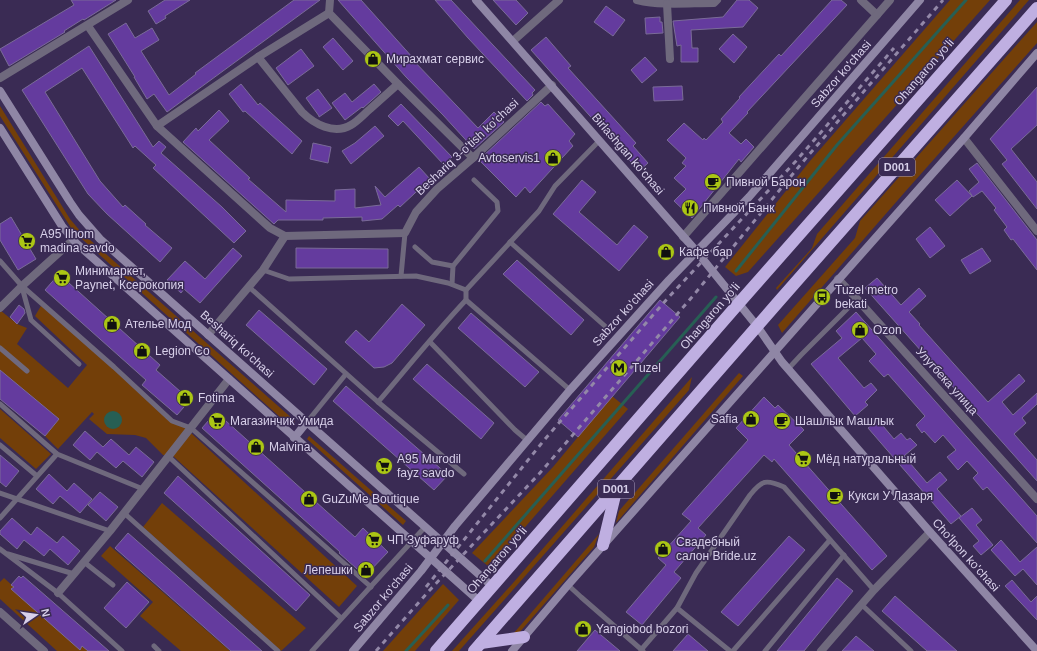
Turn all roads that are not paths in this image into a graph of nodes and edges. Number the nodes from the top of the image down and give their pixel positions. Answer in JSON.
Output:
{"nodes":[{"id":1,"x":128,"y":0,"type":"edge"},
{"id":2,"x":330,"y":0,"type":"edge"},
{"id":3,"x":476,"y":0,"type":"edge"},
{"id":4,"x":559,"y":0,"type":"edge"},
{"id":5,"x":636,"y":0,"type":"edge"},
{"id":6,"x":717,"y":0,"type":"edge"},
{"id":7,"x":862,"y":0,"type":"edge"},
{"id":8,"x":890,"y":0,"type":"edge"},
{"id":9,"x":920,"y":0,"type":"edge"},
{"id":10,"x":1006,"y":0,"type":"edge"},
{"id":11,"x":667,"y":4,"type":"junction"},
{"id":12,"x":1037,"y":8,"type":"edge"},
{"id":13,"x":329,"y":12,"type":"junction"},
{"id":14,"x":877,"y":15,"type":"junction"},
{"id":15,"x":88,"y":26,"type":"junction"},
{"id":16,"x":512,"y":41,"type":"junction"},
{"id":17,"x":1037,"y":53,"type":"edge"},
{"id":18,"x":258,"y":58,"type":"junction"},
{"id":19,"x":670,"y":59,"type":"dead end"},
{"id":20,"x":0,"y":78,"type":"edge"},
{"id":21,"x":398,"y":84,"type":"junction"},
{"id":22,"x":552,"y":85,"type":"junction"},
{"id":23,"x":0,"y":91,"type":"edge"},
{"id":24,"x":156,"y":126,"type":"junction"},
{"id":25,"x":0,"y":128,"type":"edge"},
{"id":26,"x":964,"y":138,"type":"junction"},
{"id":27,"x":600,"y":140,"type":"junction"},
{"id":28,"x":473,"y":158,"type":"junction"},
{"id":29,"x":474,"y":180,"type":"dead end"},
{"id":30,"x":1037,"y":231,"type":"edge"},
{"id":31,"x":405,"y":233,"type":"junction"},
{"id":32,"x":285,"y":236,"type":"junction"},
{"id":33,"x":684,"y":236,"type":"junction"},
{"id":34,"x":74,"y":240,"type":"junction"},
{"id":35,"x":510,"y":242,"type":"junction"},
{"id":36,"x":415,"y":247,"type":"dead end"},
{"id":37,"x":697,"y":252,"type":"junction"},
{"id":38,"x":0,"y":261,"type":"edge"},
{"id":39,"x":453,"y":266,"type":"junction"},
{"id":40,"x":263,"y":270,"type":"junction"},
{"id":41,"x":401,"y":276,"type":"junction"},
{"id":42,"x":838,"y":280,"type":"junction"},
{"id":43,"x":452,"y":284,"type":"junction"},
{"id":44,"x":22,"y":286,"type":"junction"},
{"id":45,"x":249,"y":288,"type":"junction"},
{"id":46,"x":466,"y":290,"type":"junction"},
{"id":47,"x":857,"y":298,"type":"junction"},
{"id":48,"x":466,"y":300,"type":"junction"},
{"id":49,"x":739,"y":303,"type":"junction"},
{"id":50,"x":0,"y":308,"type":"edge"},
{"id":51,"x":757,"y":326,"type":"junction"},
{"id":52,"x":606,"y":327,"type":"dead end"},
{"id":53,"x":208,"y":335,"type":"junction"},
{"id":54,"x":430,"y":342,"type":"junction"},
{"id":55,"x":0,"y":348,"type":"edge"},
{"id":56,"x":774,"y":352,"type":"junction"},
{"id":57,"x":79,"y":364,"type":"dead end"},
{"id":58,"x":788,"y":369,"type":"junction"},
{"id":59,"x":27,"y":371,"type":"dead end"},
{"id":60,"x":346,"y":374,"type":"junction"},
{"id":61,"x":229,"y":380,"type":"junction"},
{"id":62,"x":570,"y":390,"type":"junction"},
{"id":63,"x":378,"y":402,"type":"junction"},
{"id":64,"x":0,"y":404,"type":"edge"},
{"id":65,"x":307,"y":422,"type":"junction"},
{"id":66,"x":190,"y":428,"type":"junction"},
{"id":67,"x":294,"y":438,"type":"junction"},
{"id":68,"x":528,"y":441,"type":"junction"},
{"id":69,"x":0,"y":445,"type":"edge"},
{"id":70,"x":57,"y":454,"type":"junction"},
{"id":71,"x":168,"y":456,"type":"junction"},
{"id":72,"x":464,"y":474,"type":"dead end"},
{"id":73,"x":37,"y":476,"type":"junction"},
{"id":74,"x":143,"y":489,"type":"junction"},
{"id":75,"x":616,"y":489,"type":"junction"},
{"id":76,"x":0,"y":493,"type":"edge"},
{"id":77,"x":16,"y":499,"type":"junction"},
{"id":78,"x":1037,"y":499,"type":"edge"},
{"id":79,"x":124,"y":513,"type":"junction"},
{"id":80,"x":0,"y":518,"type":"edge"},
{"id":81,"x":425,"y":527,"type":"junction"},
{"id":82,"x":110,"y":531,"type":"junction"},
{"id":83,"x":930,"y":532,"type":"junction"},
{"id":84,"x":830,"y":540,"type":"junction"},
{"id":85,"x":411,"y":541,"type":"junction"},
{"id":86,"x":443,"y":543,"type":"junction"},
{"id":87,"x":603,"y":545,"type":"junction"},
{"id":88,"x":2,"y":551,"type":"edge"},
{"id":89,"x":844,"y":555,"type":"junction"},
{"id":90,"x":431,"y":558,"type":"junction"},
{"id":91,"x":84,"y":562,"type":"junction"},
{"id":92,"x":74,"y":574,"type":"junction"},
{"id":93,"x":113,"y":585,"type":"dead end"},
{"id":94,"x":568,"y":585,"type":"junction"},
{"id":95,"x":492,"y":586,"type":"junction"},
{"id":96,"x":371,"y":588,"type":"junction"},
{"id":97,"x":874,"y":590,"type":"junction"},
{"id":98,"x":58,"y":593,"type":"junction"},
{"id":99,"x":479,"y":602,"type":"junction"},
{"id":100,"x":861,"y":604,"type":"junction"},
{"id":101,"x":677,"y":608,"type":"junction"},
{"id":102,"x":0,"y":612,"type":"edge"},
{"id":103,"x":341,"y":618,"type":"junction"},
{"id":104,"x":524,"y":637,"type":"junction"},
{"id":105,"x":154,"y":646,"type":"dead end"},
{"id":106,"x":478,"y":647,"type":"edge"},
{"id":107,"x":642,"y":650,"type":"edge"},
{"id":108,"x":44,"y":651,"type":"edge"},
{"id":109,"x":122,"y":651,"type":"edge"},
{"id":110,"x":159,"y":651,"type":"edge"},
{"id":111,"x":278,"y":651,"type":"edge"},
{"id":112,"x":312,"y":651,"type":"edge"},
{"id":113,"x":353,"y":651,"type":"edge"},
{"id":114,"x":436,"y":651,"type":"edge"},
{"id":115,"x":512,"y":651,"type":"edge"},
{"id":116,"x":730,"y":651,"type":"edge"},
{"id":117,"x":733,"y":651,"type":"edge"},
{"id":118,"x":765,"y":651,"type":"edge"},
{"id":119,"x":821,"y":651,"type":"edge"},
{"id":120,"x":911,"y":651,"type":"edge"},
{"id":121,"x":1037,"y":651,"type":"edge"}],
"edges":[{"from":1,"to":15,"type":"street"},
{"from":2,"to":13,"type":"street"},
{"from":3,"to":16,"type":"main road","name":"Birlashgan ko'chasi"},
{"from":4,"to":16,"type":"street"},
{"from":5,"to":11,"type":"street"},
{"from":6,"to":11,"type":"street"},
{"from":7,"to":14,"type":"street"},
{"from":8,"to":14,"type":"street"},
{"from":9,"to":37,"type":"main road","name":"Sabzor ko'chasi"},
{"from":10,"to":49,"type":"highway","name":"Ohangaron yoʻli","number":"D001"},
{"from":11,"to":19,"type":"street"},
{"from":12,"to":51,"type":"highway","number":"D001"},
{"from":13,"to":18,"type":"street"},
{"from":13,"to":21,"type":"street"},
{"from":14,"to":33,"type":"street"},
{"from":15,"to":20,"type":"street"},
{"from":15,"to":24,"type":"street"},
{"from":16,"to":22,"type":"main road","name":"Birlashgan ko'chasi"},
{"from":17,"to":26,"type":"main road"},
{"from":18,"to":21,"type":"street"},
{"from":18,"to":24,"type":"street"},
{"from":21,"to":28,"type":"street"},
{"from":22,"to":27,"type":"main road","name":"Birlashgan ko'chasi"},
{"from":22,"to":28,"type":"street","name":"Beshariq 3-o'tish ko'chasi"},
{"from":23,"to":53,"type":"main road","name":"Beshariq ko'chasi"},
{"from":24,"to":32,"type":"street"},
{"from":25,"to":34,"type":"main road"},
{"from":26,"to":30,"type":"street"},
{"from":26,"to":42,"type":"main road"},
{"from":27,"to":33,"type":"main road","name":"Birlashgan ko'chasi"},
{"from":27,"to":35,"type":"lane"},
{"from":28,"to":31,"type":"street","name":"Beshariq 3-o'tish ko'chasi"},
{"from":29,"to":39,"type":"lane"},
{"from":31,"to":32,"type":"street"},
{"from":31,"to":41,"type":"lane"},
{"from":32,"to":40,"type":"street"},
{"from":33,"to":37,"type":"main road","name":"Birlashgan ko'chasi"},
{"from":34,"to":44,"type":"street"},
{"from":34,"to":61,"type":"main road"},
{"from":35,"to":46,"type":"lane"},
{"from":35,"to":52,"type":"lane"},
{"from":36,"to":39,"type":"lane"},
{"from":37,"to":49,"type":"main road","name":"Birlashgan ko'chasi"},
{"from":37,"to":62,"type":"main road","name":"Sabzor ko'chasi"},
{"from":38,"to":44,"type":"lane"},
{"from":39,"to":43,"type":"lane"},
{"from":40,"to":41,"type":"lane"},
{"from":40,"to":45,"type":"street"},
{"from":41,"to":43,"type":"lane"},
{"from":42,"to":47,"type":"street","name":"Улугбека улица"},
{"from":42,"to":56,"type":"main road"},
{"from":43,"to":46,"type":"lane"},
{"from":44,"to":50,"type":"street"},
{"from":44,"to":57,"type":"lane"},
{"from":44,"to":66,"type":"lane"},
{"from":45,"to":53,"type":"street"},
{"from":45,"to":60,"type":"lane"},
{"from":46,"to":48,"type":"lane"},
{"from":47,"to":58,"type":"lane"},
{"from":47,"to":78,"type":"street","name":"Улугбека улица"},
{"from":48,"to":54,"type":"lane"},
{"from":48,"to":62,"type":"lane"},
{"from":49,"to":51,"type":"main road","name":"Birlashgan ko'chasi"},
{"from":49,"to":95,"type":"highway","name":"Ohangaron yoʻli","number":"D001"},
{"from":51,"to":56,"type":"main road","name":"Cho'lpon ko'chasi"},
{"from":51,"to":75,"type":"highway","number":"D001"},
{"from":53,"to":65,"type":"main road","name":"Beshariq ko'chasi"},
{"from":54,"to":63,"type":"lane"},
{"from":54,"to":68,"type":"lane"},
{"from":55,"to":59,"type":"lane"},
{"from":56,"to":58,"type":"main road","name":"Cho'lpon ko'chasi"},
{"from":56,"to":87,"type":"main road"},
{"from":58,"to":83,"type":"main road","name":"Cho'lpon ko'chasi"},
{"from":60,"to":63,"type":"lane"},
{"from":60,"to":65,"type":"lane"},
{"from":61,"to":66,"type":"street"},
{"from":61,"to":67,"type":"main road"},
{"from":62,"to":68,"type":"main road","name":"Sabzor ko'chasi"},
{"from":63,"to":72,"type":"lane"},
{"from":64,"to":70,"type":"lane"},
{"from":65,"to":67,"type":"main road"},
{"from":65,"to":81,"type":"main road","name":"Beshariq ko'chasi"},
{"from":66,"to":71,"type":"street"},
{"from":66,"to":96,"type":"lane"},
{"from":67,"to":85,"type":"main road"},
{"from":68,"to":86,"type":"main road","name":"Sabzor ko'chasi"},
{"from":69,"to":73,"type":"lane"},
{"from":70,"to":73,"type":"lane"},
{"from":70,"to":74,"type":"lane"},
{"from":71,"to":74,"type":"street"},
{"from":71,"to":103,"type":"lane"},
{"from":73,"to":77,"type":"lane"},
{"from":74,"to":79,"type":"street"},
{"from":75,"to":87,"type":"highway"},
{"from":75,"to":106,"type":"highway","number":"D001"},
{"from":76,"to":77,"type":"lane"},
{"from":77,"to":80,"type":"lane"},
{"from":77,"to":82,"type":"lane"},
{"from":79,"to":82,"type":"street"},
{"from":79,"to":111,"type":"lane"},
{"from":81,"to":85,"type":"lane"},
{"from":81,"to":86,"type":"main road","name":"Beshariq ko'chasi"},
{"from":82,"to":91,"type":"street"},
{"from":83,"to":97,"type":"street"},
{"from":83,"to":121,"type":"main road","name":"Cho'lpon ko'chasi"},
{"from":84,"to":89,"type":"lane"},
{"from":84,"to":101,"type":"lane"},
{"from":84,"to":117,"type":"lane"},
{"from":85,"to":90,"type":"main road"},
{"from":85,"to":96,"type":"lane"},
{"from":86,"to":90,"type":"main road","name":"Sabzor ko'chasi"},
{"from":86,"to":95,"type":"main road","name":"Beshariq ko'chasi"},
{"from":87,"to":94,"type":"main road"},
{"from":88,"to":92,"type":"lane"},
{"from":88,"to":98,"type":"lane"},
{"from":89,"to":97,"type":"lane"},
{"from":89,"to":118,"type":"lane"},
{"from":90,"to":99,"type":"main road"},
{"from":90,"to":113,"type":"main road","name":"Sabzor ko'chasi"},
{"from":91,"to":92,"type":"street"},
{"from":91,"to":93,"type":"lane"},
{"from":92,"to":98,"type":"street"},
{"from":94,"to":104,"type":"main road"},
{"from":94,"to":107,"type":"lane"},
{"from":95,"to":99,"type":"highway","name":"Ohangaron yoʻli","number":"D001"},
{"from":96,"to":103,"type":"lane"},
{"from":97,"to":100,"type":"street"},
{"from":98,"to":109,"type":"lane"},
{"from":99,"to":114,"type":"highway","name":"Ohangaron yoʻli","number":"D001"},
{"from":100,"to":119,"type":"street"},
{"from":100,"to":120,"type":"lane"},
{"from":101,"to":107,"type":"lane"},
{"from":101,"to":116,"type":"lane"},
{"from":102,"to":108,"type":"street"},
{"from":103,"to":112,"type":"lane"},
{"from":104,"to":106,"type":"highway"},
{"from":104,"to":115,"type":"main road"},
{"from":105,"to":110,"type":"lane"}]}
